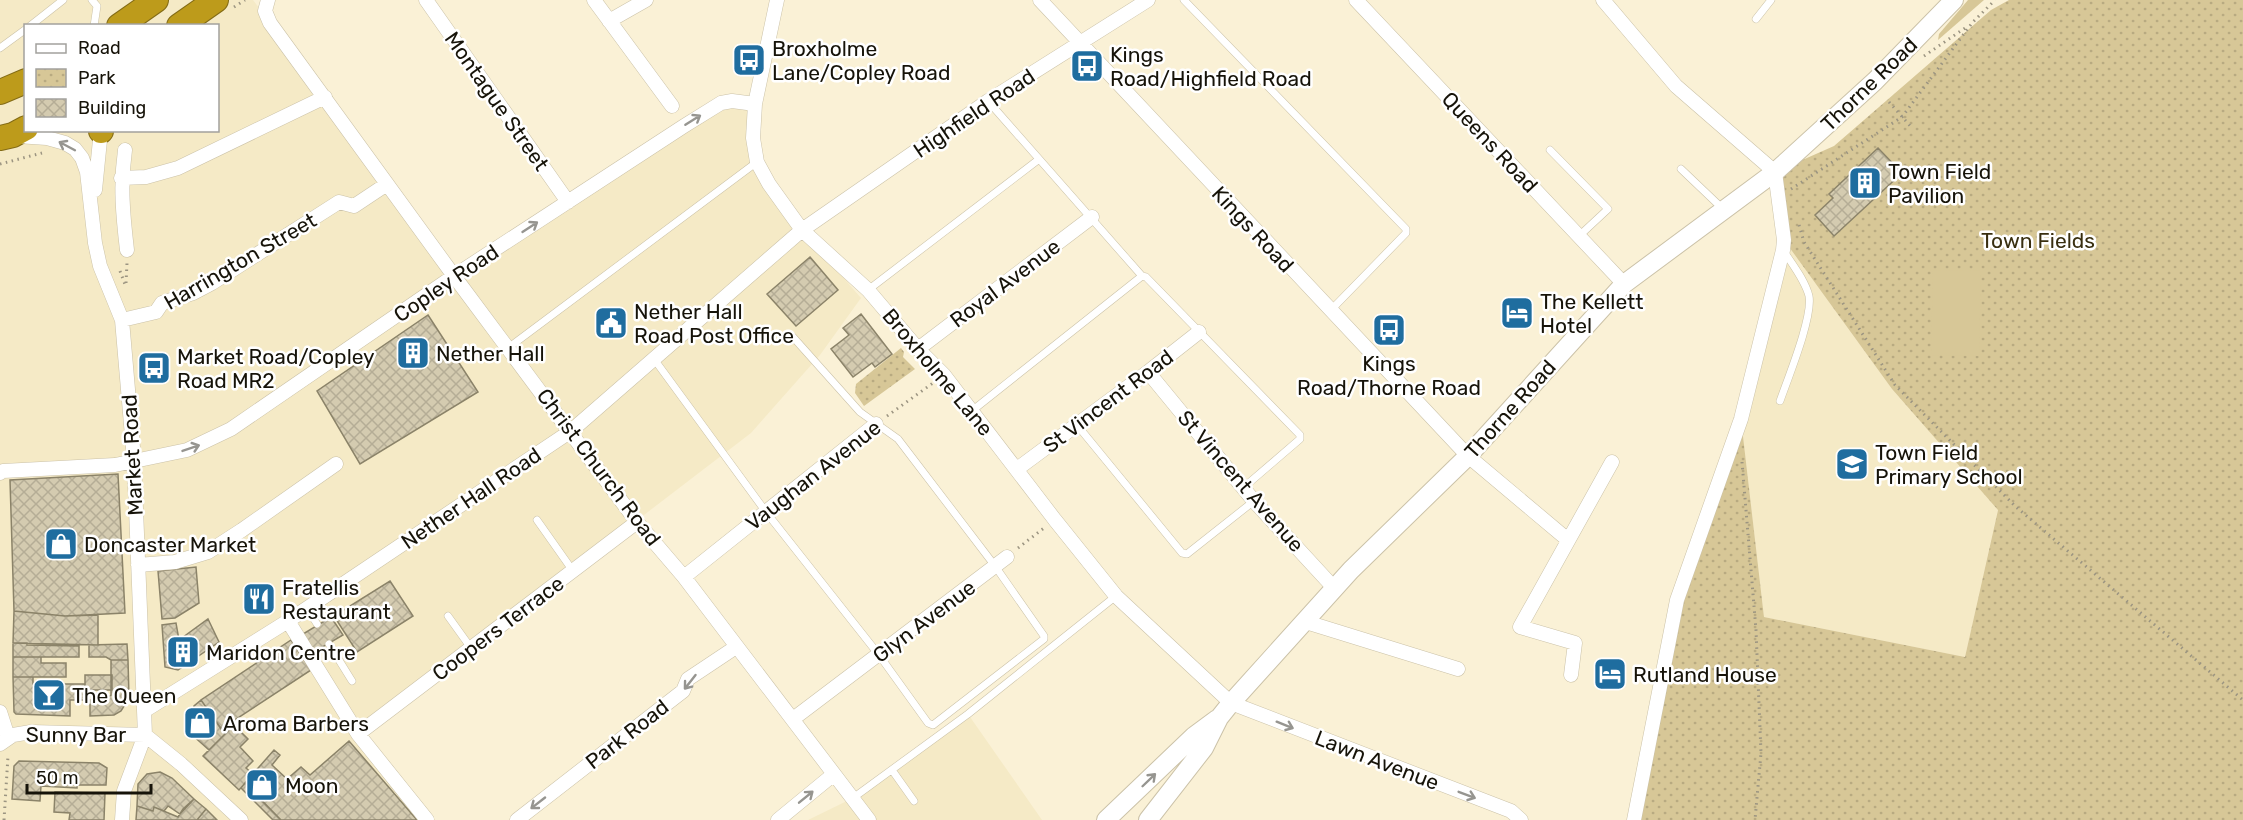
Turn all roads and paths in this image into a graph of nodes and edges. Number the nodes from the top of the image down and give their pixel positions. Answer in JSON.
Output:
{"nodes":[{"id":1,"x":63,"y":0,"type":"edge"},
{"id":2,"x":93,"y":0,"type":"edge"},
{"id":3,"x":156,"y":0,"type":"edge"},
{"id":4,"x":216,"y":0,"type":"edge"},
{"id":5,"x":268,"y":0,"type":"edge"},
{"id":6,"x":426,"y":0,"type":"edge"},
{"id":7,"x":594,"y":0,"type":"edge"},
{"id":8,"x":646,"y":0,"type":"edge"},
{"id":9,"x":777,"y":0,"type":"edge"},
{"id":10,"x":1040,"y":0,"type":"edge"},
{"id":11,"x":1148,"y":0,"type":"edge"},
{"id":12,"x":1184,"y":0,"type":"edge"},
{"id":13,"x":1356,"y":0,"type":"edge"},
{"id":14,"x":1603,"y":0,"type":"edge"},
{"id":15,"x":1771,"y":0,"type":"edge"},
{"id":16,"x":1995,"y":0,"type":"edge"},
{"id":17,"x":1948,"y":2,"type":"edge"},
{"id":18,"x":1756,"y":19,"type":"dead end"},
{"id":19,"x":609,"y":21,"type":"junction"},
{"id":20,"x":33,"y":24,"type":"edge"},
{"id":21,"x":94,"y":24,"type":"edge"},
{"id":22,"x":122,"y":24,"type":"edge"},
{"id":23,"x":182,"y":24,"type":"edge"},
{"id":24,"x":24,"y":30,"type":"edge"},
{"id":25,"x":1080,"y":44,"type":"junction"},
{"id":26,"x":0,"y":48,"type":"edge"},
{"id":27,"x":24,"y":82,"type":"edge"},
{"id":28,"x":0,"y":93,"type":"edge"},
{"id":29,"x":24,"y":97,"type":"edge"},
{"id":30,"x":325,"y":97,"type":"junction"},
{"id":31,"x":988,"y":101,"type":"junction"},
{"id":32,"x":0,"y":102,"type":"edge"},
{"id":33,"x":1889,"y":102,"type":"dead end"},
{"id":34,"x":755,"y":104,"type":"junction"},
{"id":35,"x":672,"y":106,"type":"dead end"},
{"id":36,"x":1902,"y":117,"type":"junction"},
{"id":37,"x":1912,"y":128,"type":"dead end"},
{"id":38,"x":101,"y":132,"type":"edge"},
{"id":39,"x":13,"y":134,"type":"edge"},
{"id":40,"x":125,"y":150,"type":"dead end"},
{"id":41,"x":1550,"y":150,"type":"dead end"},
{"id":42,"x":1038,"y":160,"type":"junction"},
{"id":43,"x":757,"y":162,"type":"junction"},
{"id":44,"x":1681,"y":169,"type":"dead end"},
{"id":45,"x":1775,"y":172,"type":"junction"},
{"id":46,"x":121,"y":178,"type":"junction"},
{"id":47,"x":387,"y":184,"type":"junction"},
{"id":48,"x":568,"y":202,"type":"junction"},
{"id":49,"x":1724,"y":210,"type":"junction"},
{"id":50,"x":92,"y":216,"type":"junction"},
{"id":51,"x":1092,"y":217,"type":"junction"},
{"id":52,"x":1797,"y":222,"type":"dead end"},
{"id":53,"x":802,"y":230,"type":"junction"},
{"id":54,"x":1578,"y":236,"type":"junction"},
{"id":55,"x":127,"y":250,"type":"joint"},
{"id":56,"x":1784,"y":250,"type":"junction"},
{"id":57,"x":454,"y":276,"type":"junction"},
{"id":58,"x":1142,"y":276,"type":"junction"},
{"id":59,"x":1624,"y":284,"type":"junction"},
{"id":60,"x":126,"y":285,"type":"dead end"},
{"id":61,"x":868,"y":290,"type":"junction"},
{"id":62,"x":1330,"y":311,"type":"junction"},
{"id":63,"x":122,"y":320,"type":"junction"},
{"id":64,"x":1199,"y":332,"type":"junction"},
{"id":65,"x":793,"y":337,"type":"dead end"},
{"id":66,"x":508,"y":348,"type":"junction"},
{"id":67,"x":918,"y":349,"type":"junction"},
{"id":68,"x":654,"y":358,"type":"junction"},
{"id":69,"x":1148,"y":372,"type":"junction"},
{"id":70,"x":944,"y":375,"type":"junction"},
{"id":71,"x":1780,"y":401,"type":"dead end"},
{"id":72,"x":973,"y":410,"type":"junction"},
{"id":73,"x":876,"y":424,"type":"junction"},
{"id":74,"x":1077,"y":425,"type":"junction"},
{"id":75,"x":571,"y":431,"type":"junction"},
{"id":76,"x":1468,"y":456,"type":"junction"},
{"id":77,"x":134,"y":459,"type":"junction"},
{"id":78,"x":1742,"y":459,"type":"dead end"},
{"id":79,"x":1612,"y":462,"type":"dead end"},
{"id":80,"x":336,"y":464,"type":"dead end"},
{"id":81,"x":1017,"y":469,"type":"junction"},
{"id":82,"x":0,"y":473,"type":"edge"},
{"id":83,"x":1243,"y":488,"type":"junction"},
{"id":84,"x":1254,"y":501,"type":"junction"},
{"id":85,"x":766,"y":512,"type":"junction"},
{"id":86,"x":537,"y":520,"type":"dead end"},
{"id":87,"x":1055,"y":520,"type":"junction"},
{"id":88,"x":637,"y":522,"type":"junction"},
{"id":89,"x":1568,"y":540,"type":"junction"},
{"id":90,"x":1007,"y":557,"type":"joint"},
{"id":91,"x":138,"y":566,"type":"junction"},
{"id":92,"x":995,"y":566,"type":"junction"},
{"id":93,"x":573,"y":571,"type":"junction"},
{"id":94,"x":684,"y":577,"type":"junction"},
{"id":95,"x":1335,"y":589,"type":"junction"},
{"id":96,"x":1116,"y":596,"type":"junction"},
{"id":97,"x":307,"y":608,"type":"junction"},
{"id":98,"x":448,"y":616,"type":"dead end"},
{"id":99,"x":288,"y":621,"type":"junction"},
{"id":100,"x":1306,"y":622,"type":"junction"},
{"id":101,"x":317,"y":624,"type":"dead end"},
{"id":102,"x":329,"y":644,"type":"dead end"},
{"id":103,"x":736,"y":647,"type":"junction"},
{"id":104,"x":471,"y":648,"type":"junction"},
{"id":105,"x":879,"y":656,"type":"junction"},
{"id":106,"x":1458,"y":669,"type":"dead end"},
{"id":107,"x":1571,"y":675,"type":"dead end"},
{"id":108,"x":352,"y":681,"type":"dead end"},
{"id":109,"x":2243,"y":700,"type":"edge"},
{"id":110,"x":1231,"y":703,"type":"junction"},
{"id":111,"x":144,"y":711,"type":"junction"},
{"id":112,"x":0,"y":712,"type":"edge"},
{"id":113,"x":1219,"y":718,"type":"junction"},
{"id":114,"x":793,"y":720,"type":"junction"},
{"id":115,"x":358,"y":734,"type":"junction"},
{"id":116,"x":145,"y":735,"type":"junction"},
{"id":117,"x":4,"y":740,"type":"edge"},
{"id":118,"x":892,"y":770,"type":"junction"},
{"id":119,"x":834,"y":774,"type":"junction"},
{"id":120,"x":853,"y":798,"type":"junction"},
{"id":121,"x":914,"y":801,"type":"dead end"},
{"id":122,"x":4,"y":820,"type":"edge"},
{"id":123,"x":122,"y":820,"type":"edge"},
{"id":124,"x":241,"y":820,"type":"edge"},
{"id":125,"x":427,"y":820,"type":"edge"},
{"id":126,"x":517,"y":820,"type":"edge"},
{"id":127,"x":778,"y":820,"type":"edge"},
{"id":128,"x":869,"y":820,"type":"edge"},
{"id":129,"x":1106,"y":820,"type":"edge"},
{"id":130,"x":1148,"y":820,"type":"edge"},
{"id":131,"x":1521,"y":820,"type":"edge"},
{"id":132,"x":1634,"y":820,"type":"edge"},
{"id":133,"x":1755,"y":820,"type":"edge"}],
"edges":[{"from":1,"to":20,"type":"lane"},
{"from":2,"to":21,"type":"lane"},
{"from":3,"to":22,"type":"highway"},
{"from":4,"to":23,"type":"highway"},
{"from":5,"to":30,"type":"street","name":"Christ Church Road"},
{"from":6,"to":48,"type":"street","name":"Montague Street"},
{"from":7,"to":19,"type":"street"},
{"from":8,"to":19,"type":"street"},
{"from":9,"to":34,"type":"street","name":"Broxholme Lane"},
{"from":10,"to":25,"type":"street","name":"Kings Road"},
{"from":11,"to":25,"type":"street","name":"Highfield Road"},
{"from":12,"to":62,"type":"lane"},
{"from":13,"to":54,"type":"street","name":"Queens Road"},
{"from":14,"to":45,"type":"street"},
{"from":15,"to":18,"type":"lane"},
{"from":16,"to":36,"type":"path"},
{"from":17,"to":45,"type":"street","name":"Thorne Road"},
{"from":19,"to":35,"type":"street"},
{"from":24,"to":26,"type":"lane"},
{"from":25,"to":31,"type":"street","name":"Highfield Road"},
{"from":25,"to":62,"type":"street","name":"Kings Road"},
{"from":27,"to":28,"type":"highway"},
{"from":29,"to":32,"type":"highway"},
{"from":30,"to":46,"type":"street"},
{"from":30,"to":47,"type":"street","name":"Christ Church Road"},
{"from":31,"to":42,"type":"lane"},
{"from":31,"to":53,"type":"street","name":"Highfield Road"},
{"from":33,"to":36,"type":"path"},
{"from":34,"to":43,"type":"street","name":"Broxholme Lane"},
{"from":48,"to":34,"type":"street","name":"Copley Road","one_way":true},
{"from":36,"to":37,"type":"path"},
{"from":36,"to":45,"type":"path"},
{"from":38,"to":50,"type":"street","name":"Market Road"},
{"from":50,"to":39,"type":"street","name":"Market Road","one_way":true},
{"from":40,"to":46,"type":"street"},
{"from":41,"to":54,"type":"lane"},
{"from":42,"to":51,"type":"lane"},
{"from":42,"to":61,"type":"lane"},
{"from":43,"to":53,"type":"street","name":"Broxholme Lane"},
{"from":43,"to":66,"type":"lane"},
{"from":44,"to":49,"type":"lane"},
{"from":45,"to":49,"type":"street","name":"Thorne Road"},
{"from":45,"to":56,"type":"street"},
{"from":46,"to":55,"type":"street"},
{"from":47,"to":57,"type":"street","name":"Christ Church Road"},
{"from":47,"to":63,"type":"street","name":"Harrington Street"},
{"from":57,"to":48,"type":"street","name":"Copley Road","one_way":true},
{"from":49,"to":59,"type":"street","name":"Thorne Road"},
{"from":50,"to":63,"type":"street","name":"Market Road"},
{"from":51,"to":58,"type":"lane"},
{"from":51,"to":67,"type":"street","name":"Royal Avenue"},
{"from":52,"to":109,"type":"path"},
{"from":53,"to":61,"type":"street","name":"Broxholme Lane"},
{"from":53,"to":68,"type":"street","name":"Nether Hall Road"},
{"from":54,"to":59,"type":"street","name":"Queens Road"},
{"from":55,"to":60,"type":"path"},
{"from":56,"to":71,"type":"lane"},
{"from":56,"to":132,"type":"street"},
{"from":57,"to":66,"type":"street","name":"Christ Church Road"},
{"from":77,"to":57,"type":"street","name":"Copley Road","one_way":true},
{"from":58,"to":64,"type":"lane"},
{"from":58,"to":72,"type":"lane"},
{"from":59,"to":76,"type":"street","name":"Thorne Road"},
{"from":61,"to":67,"type":"street","name":"Broxholme Lane"},
{"from":62,"to":76,"type":"street","name":"Kings Road"},
{"from":63,"to":77,"type":"street","name":"Market Road"},
{"from":64,"to":69,"type":"street","name":"St Vincent Road"},
{"from":64,"to":83,"type":"lane"},
{"from":65,"to":73,"type":"lane"},
{"from":66,"to":75,"type":"street","name":"Christ Church Road"},
{"from":67,"to":70,"type":"street","name":"Broxholme Lane"},
{"from":68,"to":75,"type":"street","name":"Nether Hall Road"},
{"from":68,"to":85,"type":"lane"},
{"from":69,"to":74,"type":"street","name":"St Vincent Road"},
{"from":69,"to":83,"type":"street","name":"St Vincent Avenue"},
{"from":70,"to":72,"type":"street","name":"Broxholme Lane"},
{"from":70,"to":73,"type":"path","name":"Vaughan Avenue"},
{"from":72,"to":81,"type":"street","name":"Broxholme Lane"},
{"from":73,"to":85,"type":"street","name":"Vaughan Avenue"},
{"from":73,"to":92,"type":"lane"},
{"from":74,"to":81,"type":"street","name":"St Vincent Road"},
{"from":74,"to":84,"type":"lane"},
{"from":75,"to":88,"type":"street","name":"Christ Church Road"},
{"from":75,"to":97,"type":"street","name":"Nether Hall Road"},
{"from":76,"to":89,"type":"street","name":"Kings Road"},
{"from":76,"to":95,"type":"street","name":"Thorne Road"},
{"from":77,"to":82,"type":"street","name":"Copley Road"},
{"from":77,"to":91,"type":"street","name":"Market Road"},
{"from":78,"to":133,"type":"path"},
{"from":79,"to":89,"type":"street"},
{"from":80,"to":91,"type":"street"},
{"from":81,"to":87,"type":"street","name":"Broxholme Lane"},
{"from":83,"to":84,"type":"street","name":"St Vincent Avenue"},
{"from":84,"to":95,"type":"street","name":"St Vincent Avenue"},
{"from":85,"to":94,"type":"street","name":"Vaughan Avenue"},
{"from":85,"to":105,"type":"lane"},
{"from":86,"to":93,"type":"lane"},
{"from":87,"to":90,"type":"path"},
{"from":87,"to":96,"type":"street","name":"Broxholme Lane"},
{"from":88,"to":93,"type":"street","name":"Coopers Terrace"},
{"from":88,"to":94,"type":"street","name":"Christ Church Road"},
{"from":89,"to":107,"type":"street"},
{"from":90,"to":92,"type":"street","name":"Glyn Avenue"},
{"from":91,"to":111,"type":"street","name":"Market Road"},
{"from":92,"to":105,"type":"street","name":"Glyn Avenue"},
{"from":92,"to":105,"type":"lane"},
{"from":93,"to":104,"type":"street","name":"Coopers Terrace"},
{"from":94,"to":103,"type":"street","name":"Christ Church Road"},
{"from":95,"to":100,"type":"street","name":"Thorne Road"},
{"from":96,"to":110,"type":"street","name":"Broxholme Lane"},
{"from":96,"to":118,"type":"lane"},
{"from":97,"to":99,"type":"street","name":"Nether Hall Road"},
{"from":97,"to":101,"type":"lane"},
{"from":98,"to":104,"type":"lane"},
{"from":99,"to":111,"type":"street","name":"Nether Hall Road"},
{"from":99,"to":115,"type":"street"},
{"from":100,"to":106,"type":"street"},
{"from":100,"to":110,"type":"street","name":"Thorne Road"},
{"from":102,"to":108,"type":"lane"},
{"from":103,"to":114,"type":"street","name":"Christ Church Road"},
{"from":103,"to":126,"type":"street","name":"Park Road","one_way":true},
{"from":104,"to":115,"type":"street","name":"Coopers Terrace"},
{"from":105,"to":114,"type":"street","name":"Glyn Avenue"},
{"from":110,"to":113,"type":"street","name":"Thorne Road"},
{"from":110,"to":131,"type":"street","name":"Lawn Avenue","one_way":true},
{"from":111,"to":116,"type":"street","name":"Market Road"},
{"from":112,"to":117,"type":"street"},
{"from":129,"to":113,"type":"street","name":"Thorne Road","one_way":true},
{"from":113,"to":130,"type":"street","name":"Thorne Road"},
{"from":114,"to":119,"type":"street","name":"Christ Church Road"},
{"from":115,"to":125,"type":"street"},
{"from":116,"to":117,"type":"street","name":"Sunny Bar"},
{"from":116,"to":123,"type":"street"},
{"from":116,"to":124,"type":"street"},
{"from":117,"to":122,"type":"path"},
{"from":118,"to":120,"type":"lane"},
{"from":118,"to":121,"type":"lane"},
{"from":119,"to":120,"type":"street","name":"Christ Church Road"},
{"from":127,"to":119,"type":"street","one_way":true},
{"from":120,"to":128,"type":"street","name":"Christ Church Road"}]}
